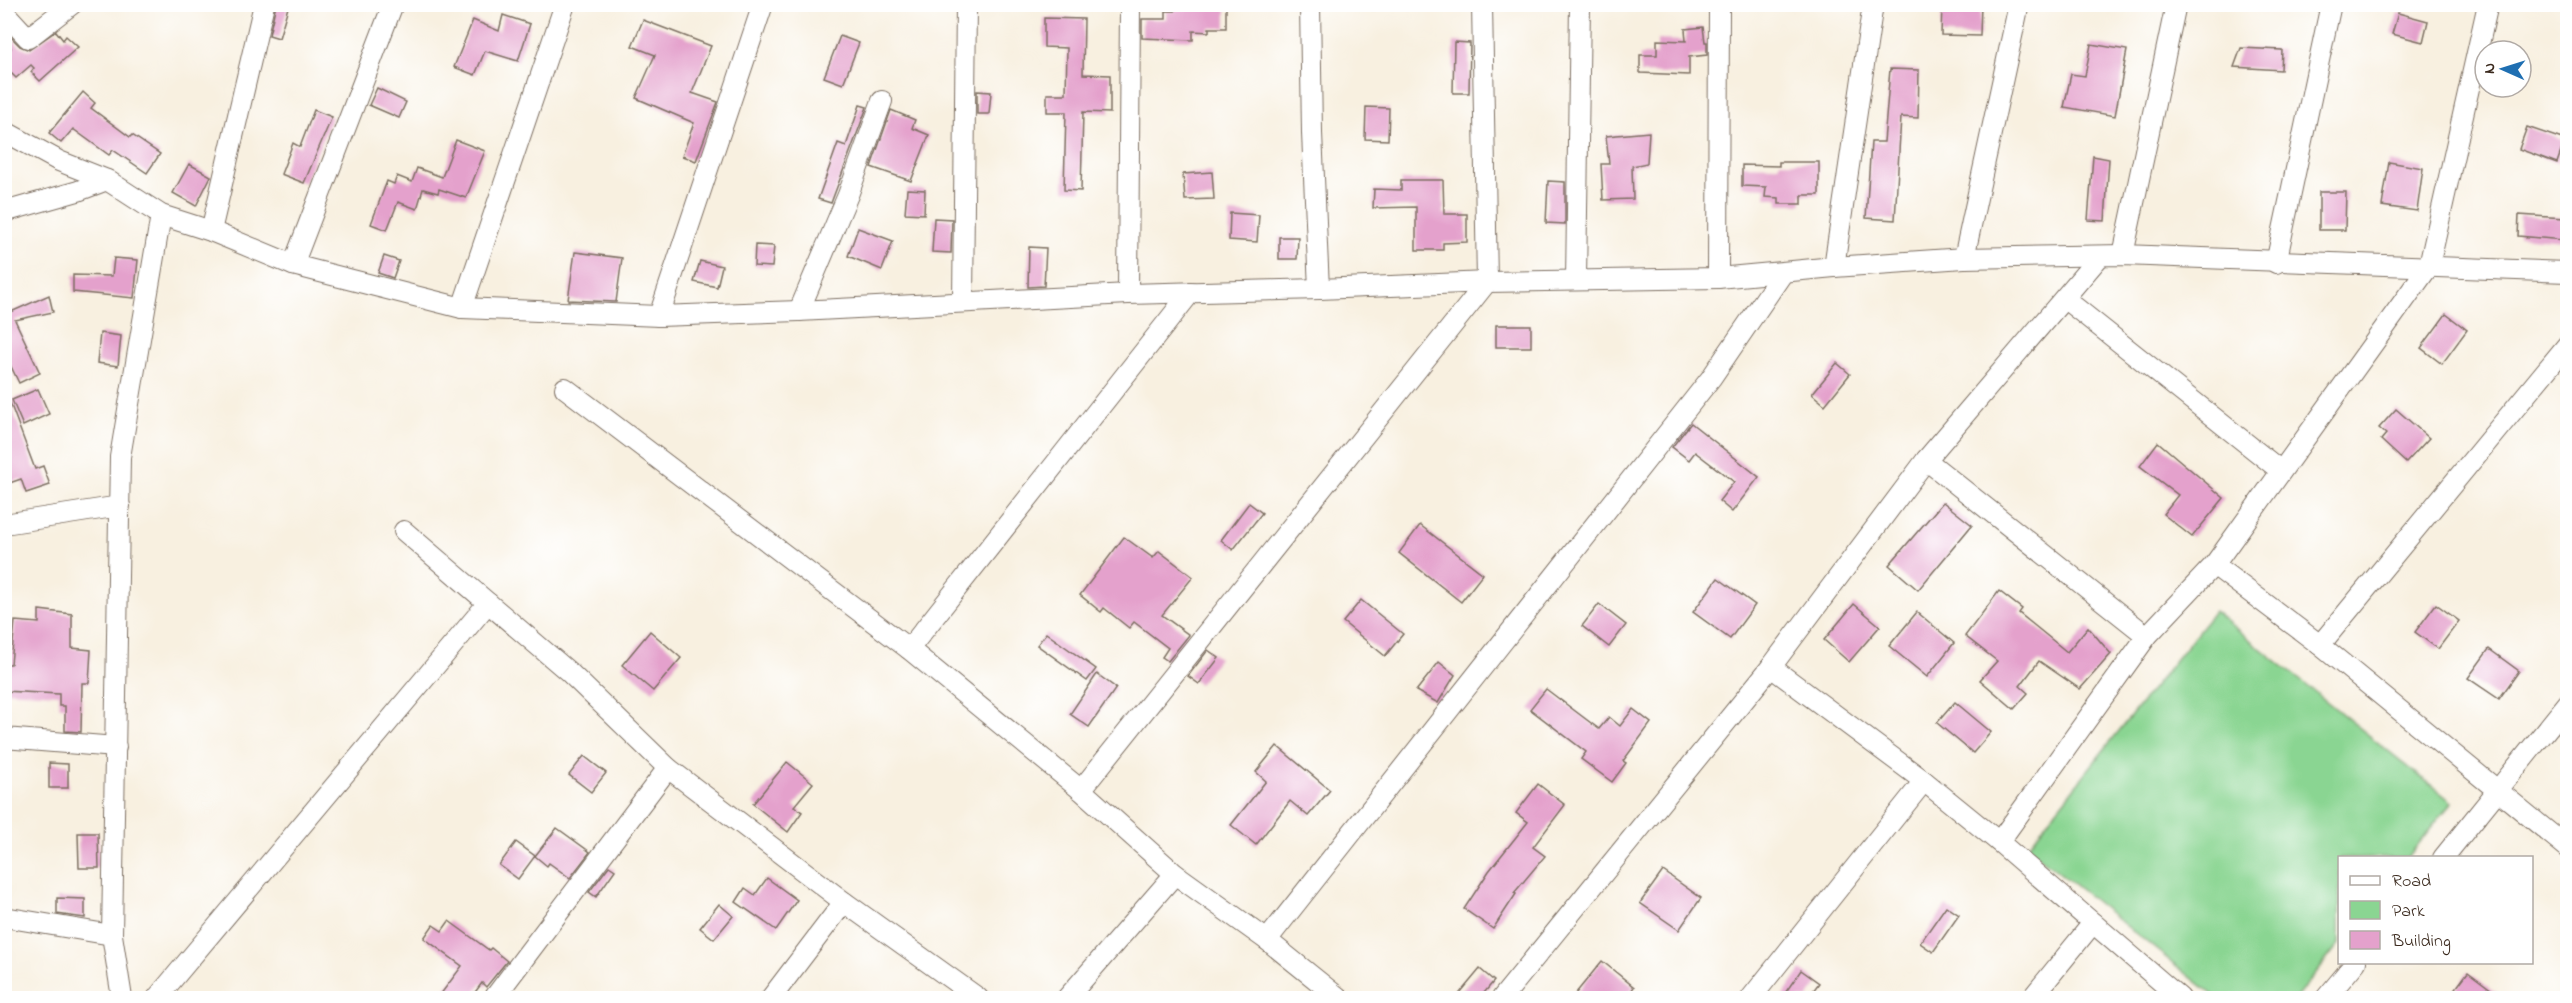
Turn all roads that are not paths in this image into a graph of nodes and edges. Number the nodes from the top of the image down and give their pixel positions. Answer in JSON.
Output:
{"nodes":[{"id":1,"x":72,"y":4,"type":"edge"},
{"id":2,"x":264,"y":4,"type":"edge"},
{"id":3,"x":393,"y":4,"type":"edge"},
{"id":4,"x":565,"y":4,"type":"edge"},
{"id":5,"x":762,"y":4,"type":"edge"},
{"id":6,"x":966,"y":4,"type":"edge"},
{"id":7,"x":1130,"y":4,"type":"edge"},
{"id":8,"x":1310,"y":4,"type":"edge"},
{"id":9,"x":1482,"y":4,"type":"edge"},
{"id":10,"x":1580,"y":4,"type":"edge"},
{"id":11,"x":1719,"y":4,"type":"edge"},
{"id":12,"x":1874,"y":4,"type":"edge"},
{"id":13,"x":2019,"y":4,"type":"edge"},
{"id":14,"x":2176,"y":4,"type":"edge"},
{"id":15,"x":2331,"y":4,"type":"edge"},
{"id":16,"x":2488,"y":4,"type":"edge"},
{"id":17,"x":4,"y":12,"type":"edge"},
{"id":18,"x":882,"y":101,"type":"dead end"},
{"id":19,"x":4,"y":131,"type":"edge"},
{"id":20,"x":108,"y":180,"type":"junction"},
{"id":21,"x":4,"y":212,"type":"edge"},
{"id":22,"x":161,"y":215,"type":"junction"},
{"id":23,"x":212,"y":231,"type":"junction"},
{"id":24,"x":2122,"y":255,"type":"junction"},
{"id":25,"x":2100,"y":256,"type":"junction"},
{"id":26,"x":1964,"y":258,"type":"junction"},
{"id":27,"x":2277,"y":263,"type":"junction"},
{"id":28,"x":293,"y":265,"type":"junction"},
{"id":29,"x":2429,"y":266,"type":"junction"},
{"id":30,"x":1834,"y":267,"type":"junction"},
{"id":31,"x":2568,"y":273,"type":"edge"},
{"id":32,"x":1782,"y":274,"type":"junction"},
{"id":33,"x":1718,"y":278,"type":"junction"},
{"id":34,"x":1576,"y":280,"type":"junction"},
{"id":35,"x":1486,"y":282,"type":"junction"},
{"id":36,"x":1319,"y":289,"type":"junction"},
{"id":37,"x":1191,"y":292,"type":"junction"},
{"id":38,"x":1128,"y":294,"type":"junction"},
{"id":39,"x":2065,"y":299,"type":"junction"},
{"id":40,"x":963,"y":302,"type":"junction"},
{"id":41,"x":462,"y":308,"type":"junction"},
{"id":42,"x":799,"y":311,"type":"junction"},
{"id":43,"x":660,"y":316,"type":"junction"},
{"id":44,"x":2568,"y":344,"type":"edge"},
{"id":45,"x":565,"y":387,"type":"dead end"},
{"id":46,"x":1926,"y":460,"type":"junction"},
{"id":47,"x":2281,"y":471,"type":"junction"},
{"id":48,"x":120,"y":506,"type":"junction"},
{"id":49,"x":4,"y":524,"type":"edge"},
{"id":50,"x":404,"y":531,"type":"dead end"},
{"id":51,"x":2214,"y":565,"type":"junction"},
{"id":52,"x":488,"y":603,"type":"junction"},
{"id":53,"x":2147,"y":636,"type":"junction"},
{"id":54,"x":2320,"y":645,"type":"junction"},
{"id":55,"x":909,"y":649,"type":"junction"},
{"id":56,"x":1771,"y":667,"type":"junction"},
{"id":57,"x":2568,"y":703,"type":"edge"},
{"id":58,"x":4,"y":738,"type":"edge"},
{"id":59,"x":116,"y":747,"type":"junction"},
{"id":60,"x":668,"y":768,"type":"junction"},
{"id":61,"x":1924,"y":781,"type":"junction"},
{"id":62,"x":1081,"y":790,"type":"junction"},
{"id":63,"x":2498,"y":790,"type":"junction"},
{"id":64,"x":2000,"y":843,"type":"junction"},
{"id":65,"x":2568,"y":848,"type":"edge"},
{"id":66,"x":2445,"y":856,"type":"edge"},
{"id":67,"x":1175,"y":874,"type":"junction"},
{"id":68,"x":843,"y":902,"type":"junction"},
{"id":69,"x":4,"y":917,"type":"edge"},
{"id":70,"x":2093,"y":923,"type":"junction"},
{"id":71,"x":112,"y":935,"type":"junction"},
{"id":72,"x":1266,"y":940,"type":"junction"},
{"id":73,"x":2355,"y":964,"type":"edge"},
{"id":74,"x":122,"y":999,"type":"edge"},
{"id":75,"x":156,"y":999,"type":"edge"},
{"id":76,"x":494,"y":999,"type":"edge"},
{"id":77,"x":771,"y":999,"type":"edge"},
{"id":78,"x":978,"y":999,"type":"edge"},
{"id":79,"x":1067,"y":999,"type":"edge"},
{"id":80,"x":1339,"y":999,"type":"edge"},
{"id":81,"x":1502,"y":999,"type":"edge"},
{"id":82,"x":1750,"y":999,"type":"edge"},
{"id":83,"x":2032,"y":999,"type":"edge"},
{"id":84,"x":2180,"y":999,"type":"edge"},
{"id":85,"x":2326,"y":999,"type":"edge"}],
"edges":[{"from":1,"to":17,"type":"street"},
{"from":2,"to":23,"type":"street"},
{"from":3,"to":28,"type":"street"},
{"from":4,"to":41,"type":"street"},
{"from":5,"to":43,"type":"street"},
{"from":6,"to":40,"type":"street"},
{"from":7,"to":38,"type":"street"},
{"from":8,"to":36,"type":"street"},
{"from":9,"to":35,"type":"street"},
{"from":10,"to":34,"type":"street"},
{"from":11,"to":33,"type":"street"},
{"from":12,"to":30,"type":"street"},
{"from":13,"to":26,"type":"street"},
{"from":14,"to":24,"type":"street"},
{"from":15,"to":27,"type":"street"},
{"from":16,"to":29,"type":"street"},
{"from":18,"to":42,"type":"street"},
{"from":19,"to":20,"type":"street"},
{"from":20,"to":21,"type":"street"},
{"from":20,"to":22,"type":"street"},
{"from":22,"to":23,"type":"street"},
{"from":22,"to":48,"type":"street"},
{"from":23,"to":28,"type":"street"},
{"from":24,"to":25,"type":"street"},
{"from":24,"to":27,"type":"street"},
{"from":25,"to":26,"type":"street"},
{"from":25,"to":39,"type":"street"},
{"from":26,"to":30,"type":"street"},
{"from":27,"to":29,"type":"street"},
{"from":28,"to":41,"type":"street"},
{"from":29,"to":31,"type":"street"},
{"from":29,"to":47,"type":"street"},
{"from":30,"to":32,"type":"street"},
{"from":32,"to":33,"type":"street"},
{"from":32,"to":72,"type":"street"},
{"from":33,"to":34,"type":"street"},
{"from":34,"to":35,"type":"street"},
{"from":35,"to":36,"type":"street"},
{"from":35,"to":62,"type":"street"},
{"from":36,"to":37,"type":"street"},
{"from":37,"to":38,"type":"street"},
{"from":37,"to":55,"type":"street"},
{"from":38,"to":40,"type":"street"},
{"from":39,"to":46,"type":"street"},
{"from":39,"to":47,"type":"street"},
{"from":40,"to":42,"type":"street"},
{"from":41,"to":43,"type":"street"},
{"from":42,"to":43,"type":"street"},
{"from":44,"to":54,"type":"street"},
{"from":45,"to":55,"type":"street"},
{"from":46,"to":53,"type":"street"},
{"from":46,"to":56,"type":"street"},
{"from":47,"to":51,"type":"street"},
{"from":48,"to":49,"type":"street"},
{"from":48,"to":59,"type":"street"},
{"from":50,"to":52,"type":"street"},
{"from":51,"to":53,"type":"street"},
{"from":51,"to":54,"type":"street"},
{"from":52,"to":60,"type":"street"},
{"from":52,"to":75,"type":"street"},
{"from":53,"to":64,"type":"street"},
{"from":54,"to":63,"type":"street"},
{"from":55,"to":62,"type":"street"},
{"from":56,"to":61,"type":"street"},
{"from":56,"to":81,"type":"street"},
{"from":57,"to":63,"type":"street"},
{"from":58,"to":59,"type":"street"},
{"from":59,"to":71,"type":"street"},
{"from":60,"to":68,"type":"street"},
{"from":60,"to":76,"type":"street"},
{"from":61,"to":64,"type":"street"},
{"from":61,"to":82,"type":"street"},
{"from":62,"to":67,"type":"street"},
{"from":63,"to":65,"type":"street"},
{"from":63,"to":66,"type":"street"},
{"from":64,"to":70,"type":"street"},
{"from":67,"to":72,"type":"street"},
{"from":67,"to":79,"type":"street"},
{"from":68,"to":77,"type":"street"},
{"from":68,"to":78,"type":"street"},
{"from":69,"to":71,"type":"street"},
{"from":70,"to":83,"type":"street"},
{"from":70,"to":84,"type":"street"},
{"from":71,"to":74,"type":"street"},
{"from":72,"to":80,"type":"street"},
{"from":73,"to":85,"type":"street"}]}
